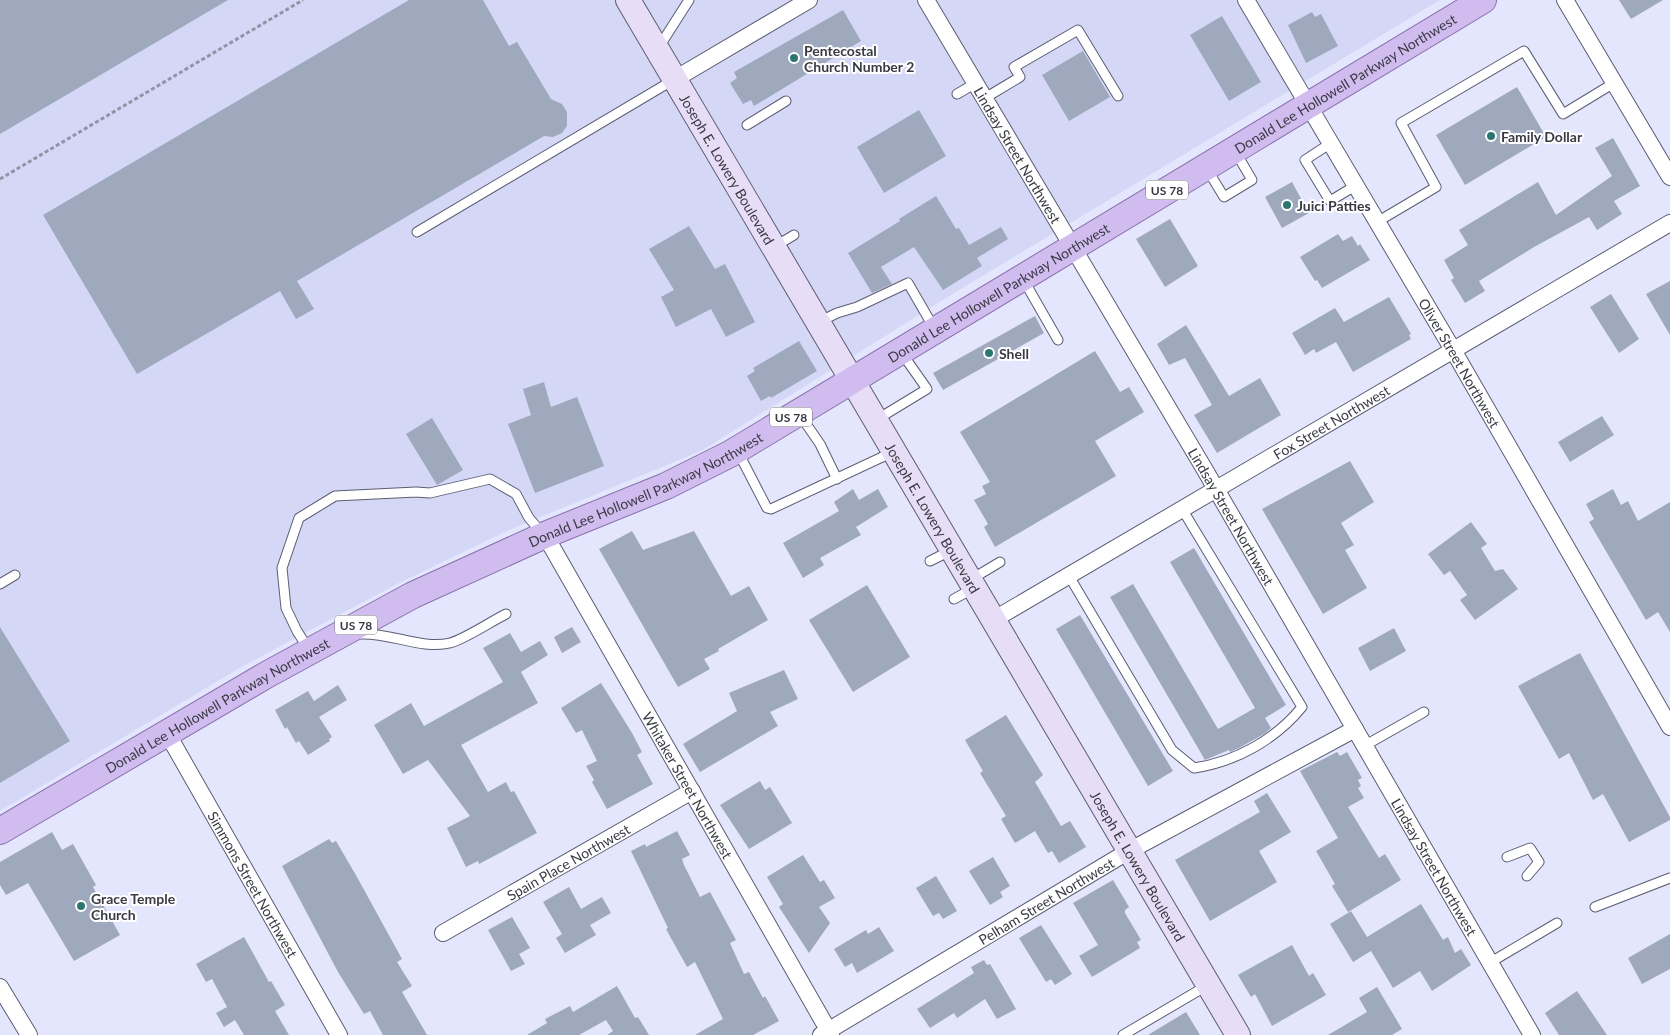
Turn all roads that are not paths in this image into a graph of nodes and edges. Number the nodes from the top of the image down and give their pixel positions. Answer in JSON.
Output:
{"nodes":[{"id":1,"x":628,"y":0,"type":"edge"},
{"id":2,"x":689,"y":0,"type":"edge"},
{"id":3,"x":809,"y":0,"type":"edge"},
{"id":4,"x":926,"y":0,"type":"edge"},
{"id":5,"x":1246,"y":0,"type":"edge"},
{"id":6,"x":1483,"y":0,"type":"edge"},
{"id":7,"x":1565,"y":0,"type":"edge"},
{"id":8,"x":657,"y":50,"type":"junction"},
{"id":9,"x":675,"y":79,"type":"junction"},
{"id":10,"x":976,"y":83,"type":"junction"},
{"id":11,"x":1614,"y":83,"type":"junction"},
{"id":12,"x":957,"y":94,"type":"dead end"},
{"id":13,"x":1118,"y":96,"type":"dead end"},
{"id":14,"x":985,"y":98,"type":"junction"},
{"id":15,"x":786,"y":101,"type":"dead end"},
{"id":16,"x":1308,"y":105,"type":"junction"},
{"id":17,"x":747,"y":125,"type":"dead end"},
{"id":18,"x":1330,"y":143,"type":"junction"},
{"id":19,"x":1234,"y":150,"type":"junction"},
{"id":20,"x":1206,"y":166,"type":"junction"},
{"id":21,"x":1670,"y":177,"type":"edge"},
{"id":22,"x":1355,"y":186,"type":"junction"},
{"id":23,"x":1377,"y":222,"type":"junction"},
{"id":24,"x":1670,"y":223,"type":"edge"},
{"id":25,"x":417,"y":232,"type":"dead end"},
{"id":26,"x":794,"y":235,"type":"dead end"},
{"id":27,"x":1073,"y":246,"type":"junction"},
{"id":28,"x":774,"y":247,"type":"junction"},
{"id":29,"x":1022,"y":277,"type":"junction"},
{"id":30,"x":818,"y":322,"type":"junction"},
{"id":31,"x":935,"y":330,"type":"junction"},
{"id":32,"x":1058,"y":340,"type":"dead end"},
{"id":33,"x":1453,"y":350,"type":"junction"},
{"id":34,"x":900,"y":351,"type":"junction"},
{"id":35,"x":852,"y":380,"type":"junction"},
{"id":36,"x":798,"y":413,"type":"junction"},
{"id":37,"x":876,"y":420,"type":"junction"},
{"id":38,"x":736,"y":450,"type":"junction"},
{"id":39,"x":894,"y":451,"type":"junction"},
{"id":40,"x":837,"y":479,"type":"junction"},
{"id":41,"x":1216,"y":490,"type":"junction"},
{"id":42,"x":1182,"y":509,"type":"junction"},
{"id":43,"x":544,"y":535,"type":"junction"},
{"id":44,"x":952,"y":550,"type":"junction"},
{"id":45,"x":930,"y":561,"type":"dead end"},
{"id":46,"x":1000,"y":562,"type":"dead end"},
{"id":47,"x":15,"y":575,"type":"dead end"},
{"id":48,"x":1069,"y":576,"type":"junction"},
{"id":49,"x":0,"y":584,"type":"edge"},
{"id":50,"x":972,"y":584,"type":"junction"},
{"id":51,"x":954,"y":599,"type":"dead end"},
{"id":52,"x":506,"y":614,"type":"dead end"},
{"id":53,"x":993,"y":620,"type":"junction"},
{"id":54,"x":338,"y":635,"type":"junction"},
{"id":55,"x":310,"y":650,"type":"junction"},
{"id":56,"x":1424,"y":712,"type":"dead end"},
{"id":57,"x":1670,"y":727,"type":"edge"},
{"id":58,"x":1355,"y":729,"type":"junction"},
{"id":59,"x":167,"y":733,"type":"junction"},
{"id":60,"x":1364,"y":746,"type":"junction"},
{"id":61,"x":692,"y":790,"type":"junction"},
{"id":62,"x":0,"y":831,"type":"edge"},
{"id":63,"x":1129,"y":851,"type":"junction"},
{"id":64,"x":1506,"y":857,"type":"dead end"},
{"id":65,"x":1527,"y":876,"type":"dead end"},
{"id":66,"x":1670,"y":878,"type":"edge"},
{"id":67,"x":1595,"y":907,"type":"dead end"},
{"id":68,"x":1557,"y":923,"type":"dead end"},
{"id":69,"x":443,"y":933,"type":"dead end"},
{"id":70,"x":1490,"y":962,"type":"junction"},
{"id":71,"x":1208,"y":984,"type":"junction"},
{"id":72,"x":0,"y":987,"type":"edge"},
{"id":73,"x":827,"y":1033,"type":"edge"},
{"id":74,"x":29,"y":1035,"type":"edge"},
{"id":75,"x":339,"y":1035,"type":"edge"},
{"id":76,"x":1123,"y":1035,"type":"edge"},
{"id":77,"x":1238,"y":1035,"type":"edge"},
{"id":78,"x":1532,"y":1035,"type":"edge"}],
"edges":[{"from":1,"to":8,"type":"main road","name":"Joseph E. Lowery Boulevard"},
{"from":2,"to":8,"type":"lane"},
{"from":3,"to":9,"type":"street"},
{"from":4,"to":10,"type":"street","name":"Lindsay Street Northwest"},
{"from":5,"to":16,"type":"street","name":"Oliver Street Northwest"},
{"from":6,"to":16,"type":"main road","name":"Donald Lee Hollowell Parkway Northwest","number":"US 78"},
{"from":7,"to":11,"type":"street"},
{"from":8,"to":9,"type":"main road","name":"Joseph E. Lowery Boulevard"},
{"from":9,"to":25,"type":"lane"},
{"from":9,"to":28,"type":"main road","name":"Joseph E. Lowery Boulevard"},
{"from":10,"to":12,"type":"lane"},
{"from":10,"to":14,"type":"street","name":"Lindsay Street Northwest"},
{"from":11,"to":21,"type":"street"},
{"from":11,"to":23,"type":"lane"},
{"from":13,"to":14,"type":"lane"},
{"from":14,"to":27,"type":"street","name":"Lindsay Street Northwest"},
{"from":15,"to":17,"type":"lane"},
{"from":16,"to":18,"type":"street","name":"Oliver Street Northwest"},
{"from":16,"to":19,"type":"main road","name":"Donald Lee Hollowell Parkway Northwest","number":"US 78"},
{"from":18,"to":22,"type":"street","name":"Oliver Street Northwest"},
{"from":18,"to":22,"type":"lane"},
{"from":19,"to":20,"type":"main road","name":"Donald Lee Hollowell Parkway Northwest","number":"US 78"},
{"from":19,"to":20,"type":"lane"},
{"from":20,"to":27,"type":"main road","name":"Donald Lee Hollowell Parkway Northwest","number":"US 78"},
{"from":22,"to":23,"type":"street","name":"Oliver Street Northwest"},
{"from":23,"to":33,"type":"street","name":"Oliver Street Northwest"},
{"from":24,"to":33,"type":"street","name":"Fox Street Northwest"},
{"from":26,"to":28,"type":"lane"},
{"from":27,"to":29,"type":"main road","name":"Donald Lee Hollowell Parkway Northwest","number":"US 78"},
{"from":27,"to":41,"type":"street","name":"Lindsay Street Northwest"},
{"from":28,"to":30,"type":"main road","name":"Joseph E. Lowery Boulevard"},
{"from":29,"to":31,"type":"main road","name":"Donald Lee Hollowell Parkway Northwest","number":"US 78"},
{"from":29,"to":32,"type":"lane"},
{"from":30,"to":31,"type":"lane"},
{"from":30,"to":35,"type":"main road","name":"Joseph E. Lowery Boulevard"},
{"from":31,"to":34,"type":"main road","name":"Donald Lee Hollowell Parkway Northwest","number":"US 78"},
{"from":33,"to":41,"type":"street","name":"Fox Street Northwest"},
{"from":33,"to":57,"type":"street","name":"Oliver Street Northwest"},
{"from":34,"to":35,"type":"main road","name":"Donald Lee Hollowell Parkway Northwest","number":"US 78"},
{"from":34,"to":37,"type":"lane"},
{"from":35,"to":36,"type":"main road","name":"Donald Lee Hollowell Parkway Northwest","number":"US 78"},
{"from":35,"to":37,"type":"main road","name":"Joseph E. Lowery Boulevard"},
{"from":36,"to":38,"type":"main road","name":"Donald Lee Hollowell Parkway Northwest","number":"US 78"},
{"from":36,"to":40,"type":"lane"},
{"from":37,"to":39,"type":"main road","name":"Joseph E. Lowery Boulevard"},
{"from":38,"to":40,"type":"lane"},
{"from":38,"to":43,"type":"main road","name":"Donald Lee Hollowell Parkway Northwest","number":"US 78"},
{"from":39,"to":40,"type":"lane"},
{"from":39,"to":44,"type":"main road","name":"Joseph E. Lowery Boulevard"},
{"from":41,"to":42,"type":"street","name":"Fox Street Northwest"},
{"from":41,"to":58,"type":"street","name":"Lindsay Street Northwest"},
{"from":42,"to":48,"type":"street","name":"Fox Street Northwest"},
{"from":42,"to":48,"type":"lane"},
{"from":43,"to":54,"type":"main road","name":"Donald Lee Hollowell Parkway Northwest","number":"US 78"},
{"from":43,"to":55,"type":"lane"},
{"from":43,"to":61,"type":"street","name":"Whitaker Street Northwest"},
{"from":44,"to":45,"type":"lane"},
{"from":44,"to":50,"type":"main road","name":"Joseph E. Lowery Boulevard"},
{"from":46,"to":50,"type":"lane"},
{"from":47,"to":49,"type":"lane"},
{"from":48,"to":53,"type":"street","name":"Fox Street Northwest"},
{"from":50,"to":51,"type":"lane"},
{"from":50,"to":53,"type":"main road","name":"Joseph E. Lowery Boulevard"},
{"from":52,"to":54,"type":"lane"},
{"from":53,"to":63,"type":"main road","name":"Joseph E. Lowery Boulevard"},
{"from":54,"to":55,"type":"main road","name":"Donald Lee Hollowell Parkway Northwest","number":"US 78"},
{"from":55,"to":59,"type":"main road","name":"Donald Lee Hollowell Parkway Northwest","number":"US 78"},
{"from":56,"to":60,"type":"lane"},
{"from":58,"to":60,"type":"street","name":"Lindsay Street Northwest"},
{"from":58,"to":63,"type":"street","name":"Pelham Street Northwest"},
{"from":59,"to":62,"type":"main road","name":"Donald Lee Hollowell Parkway Northwest","number":"US 78"},
{"from":59,"to":75,"type":"street","name":"Simmons Street Northwest"},
{"from":60,"to":70,"type":"street","name":"Lindsay Street Northwest"},
{"from":61,"to":69,"type":"street","name":"Spain Place Northwest"},
{"from":61,"to":73,"type":"street","name":"Whitaker Street Northwest"},
{"from":63,"to":71,"type":"main road","name":"Joseph E. Lowery Boulevard"},
{"from":63,"to":73,"type":"street","name":"Pelham Street Northwest"},
{"from":64,"to":65,"type":"lane"},
{"from":66,"to":67,"type":"lane"},
{"from":68,"to":70,"type":"lane"},
{"from":70,"to":78,"type":"street","name":"Lindsay Street Northwest"},
{"from":71,"to":76,"type":"lane"},
{"from":71,"to":77,"type":"main road","name":"Joseph E. Lowery Boulevard"},
{"from":72,"to":74,"type":"street"}]}
